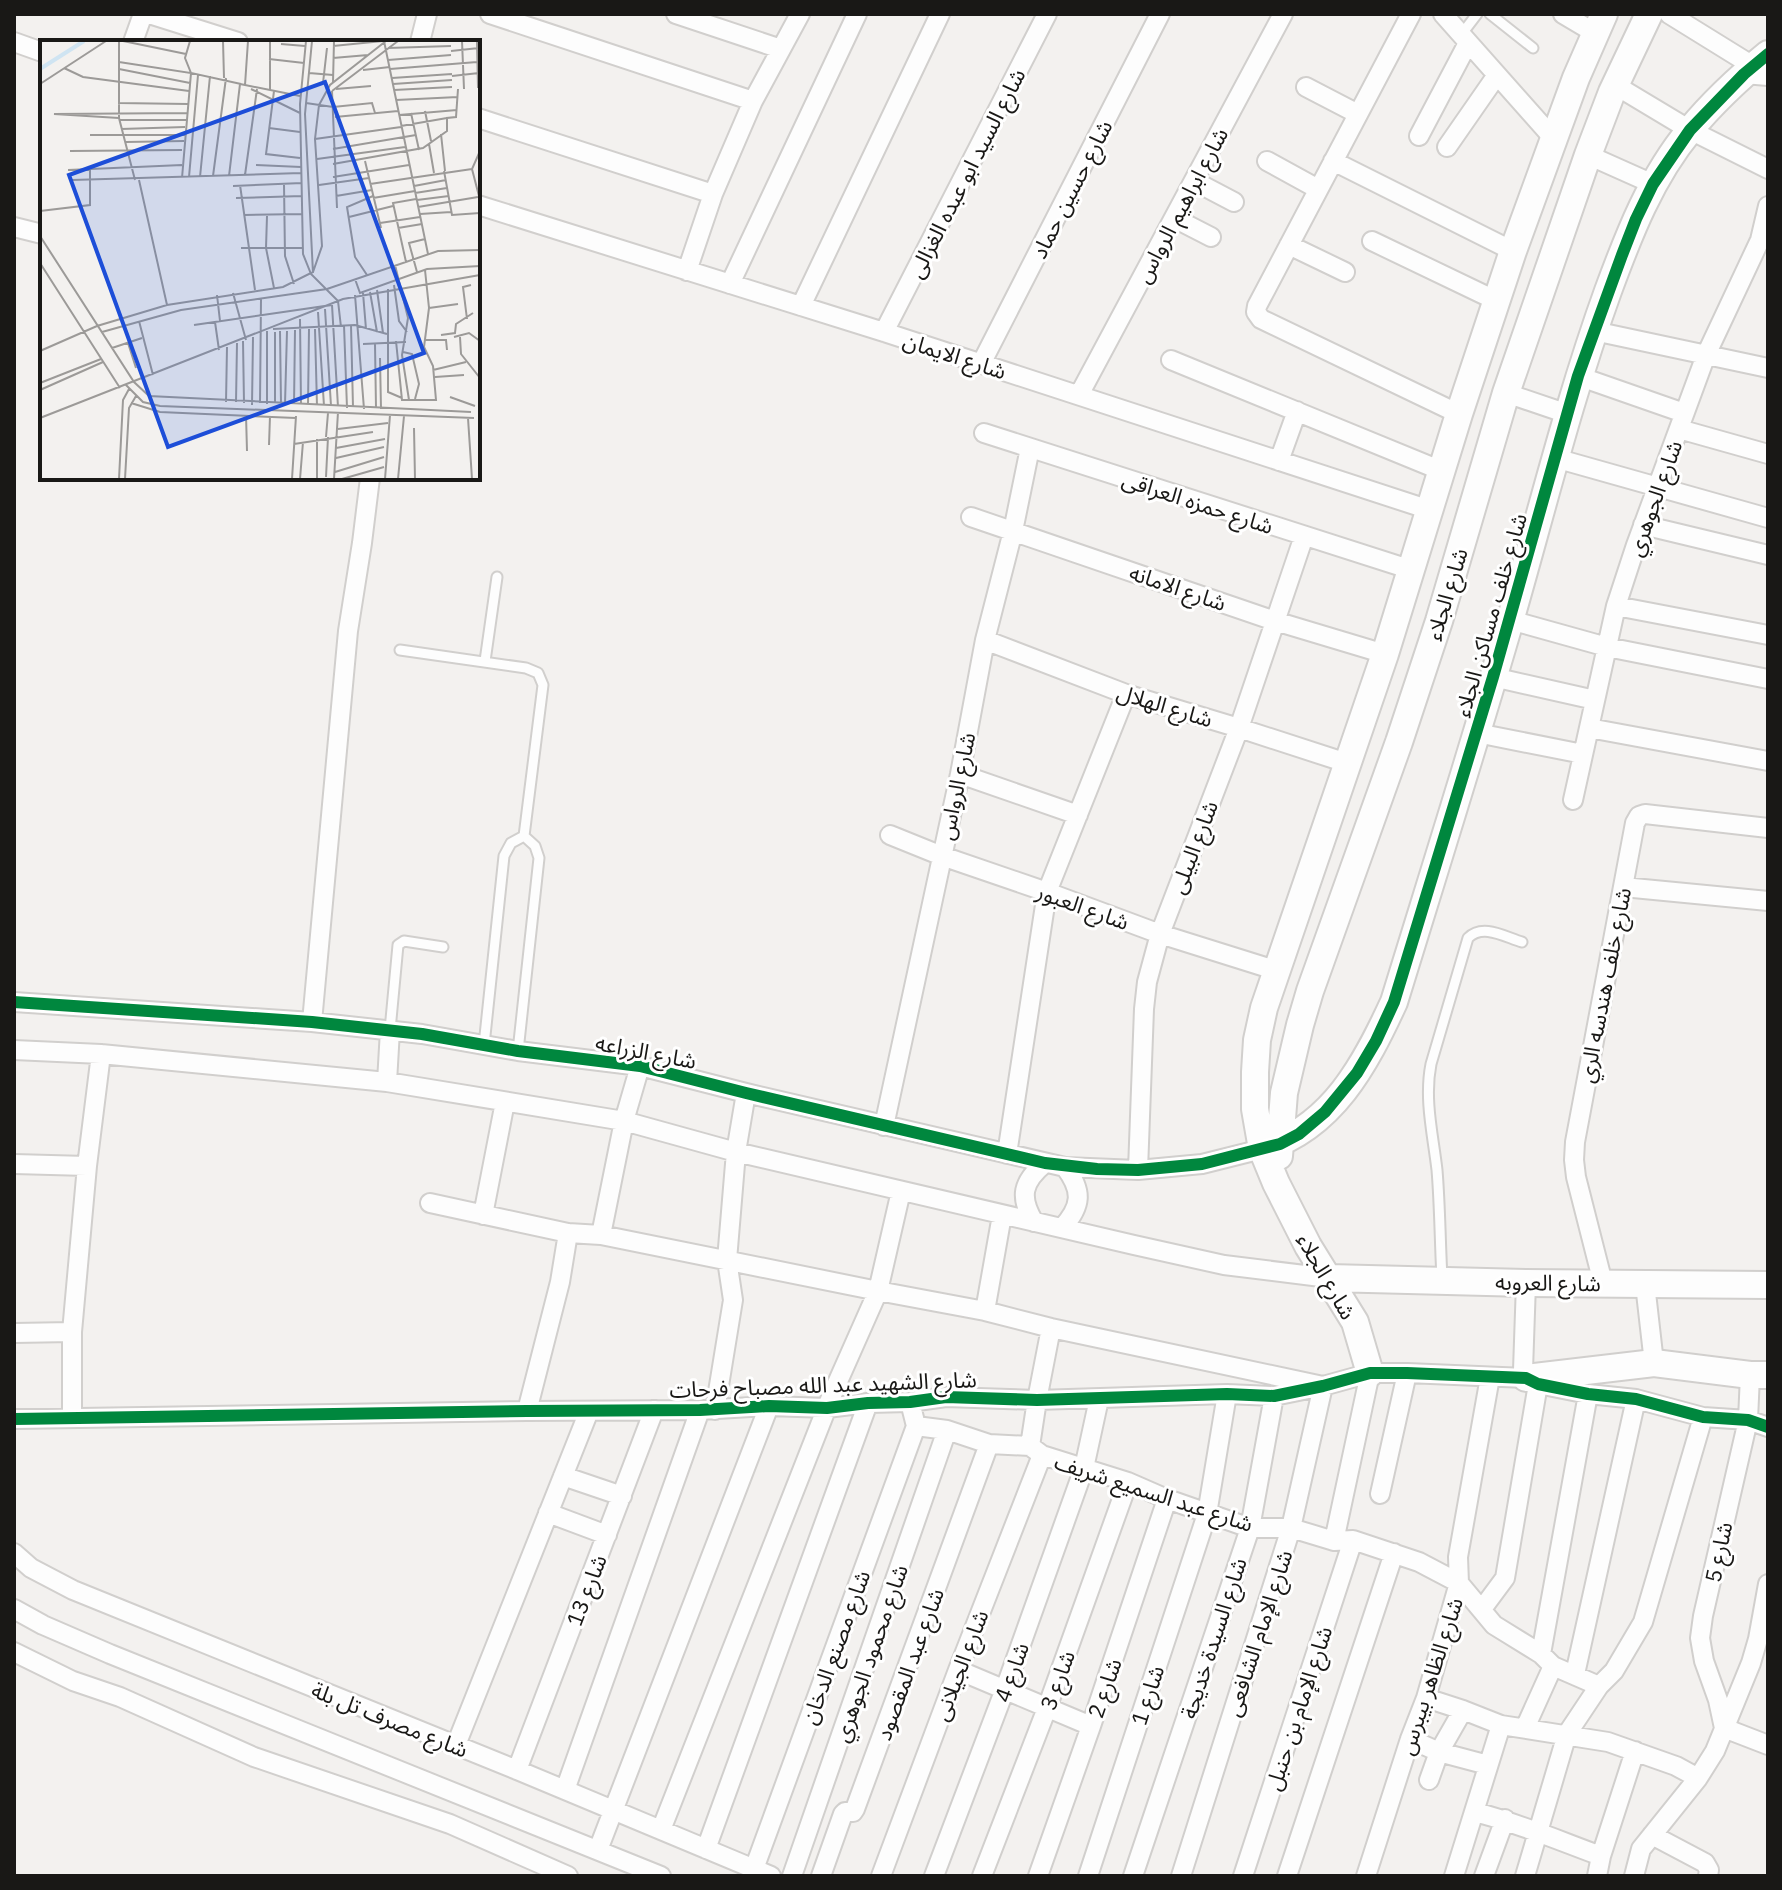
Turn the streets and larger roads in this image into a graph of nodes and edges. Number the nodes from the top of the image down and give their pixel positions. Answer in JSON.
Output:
{"nodes":[{"id":1,"x":146,"y":14,"type":"edge"},
{"id":2,"x":427,"y":14,"type":"edge"},
{"id":3,"x":490,"y":14,"type":"edge"},
{"id":4,"x":676,"y":14,"type":"edge"},
{"id":5,"x":800,"y":14,"type":"edge"},
{"id":6,"x":857,"y":14,"type":"edge"},
{"id":7,"x":940,"y":14,"type":"edge"},
{"id":8,"x":1047,"y":14,"type":"edge"},
{"id":9,"x":1160,"y":14,"type":"edge"},
{"id":10,"x":1283,"y":14,"type":"edge"},
{"id":11,"x":1411,"y":14,"type":"edge"},
{"id":12,"x":1443,"y":14,"type":"edge"},
{"id":13,"x":1563,"y":14,"type":"edge"},
{"id":14,"x":1649,"y":14,"type":"edge"},
{"id":15,"x":1669,"y":14,"type":"edge"},
{"id":16,"x":1600,"y":24,"type":"edge"},
{"id":17,"x":1465,"y":39,"type":"junction"},
{"id":18,"x":134,"y":40,"type":"edge"},
{"id":19,"x":231,"y":40,"type":"edge"},
{"id":20,"x":420,"y":40,"type":"edge"},
{"id":21,"x":14,"y":42,"type":"edge"},
{"id":22,"x":781,"y":49,"type":"junction"},
{"id":23,"x":40,"y":51,"type":"edge"},
{"id":24,"x":1758,"y":68,"type":"edge"},
{"id":25,"x":1497,"y":75,"type":"junction"},
{"id":26,"x":1576,"y":78,"type":"junction"},
{"id":27,"x":1306,"y":87,"type":"dead end"},
{"id":28,"x":1614,"y":88,"type":"junction"},
{"id":29,"x":753,"y":101,"type":"junction"},
{"id":30,"x":1358,"y":114,"type":"junction"},
{"id":31,"x":480,"y":119,"type":"edge"},
{"id":32,"x":1690,"y":130,"type":"junction"},
{"id":33,"x":1419,"y":136,"type":"dead end"},
{"id":34,"x":1554,"y":139,"type":"junction"},
{"id":35,"x":1447,"y":147,"type":"dead end"},
{"id":36,"x":1588,"y":155,"type":"junction"},
{"id":37,"x":1267,"y":161,"type":"dead end"},
{"id":38,"x":1333,"y":161,"type":"junction"},
{"id":39,"x":1768,"y":169,"type":"edge"},
{"id":40,"x":1194,"y":181,"type":"junction"},
{"id":41,"x":1653,"y":184,"type":"junction"},
{"id":42,"x":1318,"y":189,"type":"junction"},
{"id":43,"x":713,"y":194,"type":"junction"},
{"id":44,"x":1234,"y":202,"type":"dead end"},
{"id":45,"x":480,"y":206,"type":"edge"},
{"id":46,"x":1768,"y":206,"type":"edge"},
{"id":47,"x":1174,"y":218,"type":"junction"},
{"id":48,"x":14,"y":227,"type":"edge"},
{"id":49,"x":40,"y":234,"type":"edge"},
{"id":50,"x":1211,"y":237,"type":"dead end"},
{"id":51,"x":1372,"y":241,"type":"dead end"},
{"id":52,"x":1764,"y":241,"type":"edge"},
{"id":53,"x":1289,"y":245,"type":"junction"},
{"id":54,"x":1513,"y":251,"type":"junction"},
{"id":55,"x":687,"y":271,"type":"junction"},
{"id":56,"x":1345,"y":272,"type":"dead end"},
{"id":57,"x":730,"y":284,"type":"junction"},
{"id":58,"x":1497,"y":301,"type":"junction"},
{"id":59,"x":801,"y":306,"type":"junction"},
{"id":60,"x":1594,"y":331,"type":"junction"},
{"id":61,"x":884,"y":332,"type":"junction"},
{"id":62,"x":1706,"y":355,"type":"junction"},
{"id":63,"x":1171,"y":360,"type":"dead end"},
{"id":64,"x":981,"y":364,"type":"junction"},
{"id":65,"x":1768,"y":368,"type":"edge"},
{"id":66,"x":1578,"y":376,"type":"junction"},
{"id":67,"x":1506,"y":393,"type":"junction"},
{"id":68,"x":1079,"y":395,"type":"junction"},
{"id":69,"x":1297,"y":411,"type":"junction"},
{"id":70,"x":1459,"y":414,"type":"junction"},
{"id":71,"x":1568,"y":414,"type":"junction"},
{"id":72,"x":1682,"y":421,"type":"junction"},
{"id":73,"x":984,"y":433,"type":"dead end"},
{"id":74,"x":1030,"y":448,"type":"junction"},
{"id":75,"x":1768,"y":454,"type":"edge"},
{"id":76,"x":1555,"y":458,"type":"junction"},
{"id":77,"x":1279,"y":461,"type":"junction"},
{"id":78,"x":1442,"y":471,"type":"junction"},
{"id":79,"x":370,"y":480,"type":"edge"},
{"id":80,"x":1657,"y":488,"type":"junction"},
{"id":81,"x":1430,"y":510,"type":"junction"},
{"id":82,"x":971,"y":517,"type":"dead end"},
{"id":83,"x":1768,"y":518,"type":"edge"},
{"id":84,"x":1643,"y":525,"type":"junction"},
{"id":85,"x":1013,"y":531,"type":"junction"},
{"id":86,"x":1304,"y":536,"type":"junction"},
{"id":87,"x":1768,"y":555,"type":"edge"},
{"id":88,"x":1412,"y":570,"type":"junction"},
{"id":89,"x":1616,"y":606,"type":"junction"},
{"id":90,"x":1510,"y":620,"type":"junction"},
{"id":91,"x":1275,"y":621,"type":"junction"},
{"id":92,"x":1768,"y":635,"type":"edge"},
{"id":93,"x":985,"y":640,"type":"junction"},
{"id":94,"x":1607,"y":647,"type":"junction"},
{"id":95,"x":1385,"y":654,"type":"junction"},
{"id":96,"x":1493,"y":677,"type":"junction"},
{"id":97,"x":1768,"y":679,"type":"edge"},
{"id":98,"x":1126,"y":694,"type":"junction"},
{"id":99,"x":1595,"y":700,"type":"junction"},
{"id":100,"x":1239,"y":728,"type":"junction"},
{"id":101,"x":1360,"y":728,"type":"junction"},
{"id":102,"x":1589,"y":728,"type":"junction"},
{"id":103,"x":1477,"y":733,"type":"junction"},
{"id":104,"x":1399,"y":742,"type":"junction"},
{"id":105,"x":1583,"y":754,"type":"junction"},
{"id":106,"x":1768,"y":761,"type":"edge"},
{"id":107,"x":1347,"y":763,"type":"junction"},
{"id":108,"x":960,"y":774,"type":"junction"},
{"id":109,"x":1573,"y":800,"type":"dead end"},
{"id":110,"x":1333,"y":806,"type":"junction"},
{"id":111,"x":1078,"y":815,"type":"junction"},
{"id":112,"x":1372,"y":819,"type":"junction"},
{"id":113,"x":1768,"y":828,"type":"edge"},
{"id":114,"x":890,"y":835,"type":"dead end"},
{"id":115,"x":942,"y":856,"type":"junction"},
{"id":116,"x":1623,"y":887,"type":"junction"},
{"id":117,"x":1047,"y":892,"type":"junction"},
{"id":118,"x":1768,"y":901,"type":"edge"},
{"id":119,"x":1160,"y":934,"type":"junction"},
{"id":120,"x":1278,"y":971,"type":"junction"},
{"id":121,"x":14,"y":1002,"type":"edge"},
{"id":122,"x":312,"y":1022,"type":"junction"},
{"id":123,"x":390,"y":1030,"type":"junction"},
{"id":124,"x":14,"y":1050,"type":"edge"},
{"id":125,"x":101,"y":1054,"type":"junction"},
{"id":126,"x":640,"y":1066,"type":"junction"},
{"id":127,"x":387,"y":1082,"type":"junction"},
{"id":128,"x":746,"y":1093,"type":"junction"},
{"id":129,"x":505,"y":1102,"type":"junction"},
{"id":130,"x":624,"y":1121,"type":"junction"},
{"id":131,"x":884,"y":1126,"type":"junction"},
{"id":132,"x":1271,"y":1147,"type":"junction"},
{"id":133,"x":736,"y":1152,"type":"junction"},
{"id":134,"x":1007,"y":1154,"type":"junction"},
{"id":135,"x":1045,"y":1163,"type":"junction"},
{"id":136,"x":14,"y":1164,"type":"edge"},
{"id":137,"x":87,"y":1166,"type":"junction"},
{"id":138,"x":1065,"y":1167,"type":"junction"},
{"id":139,"x":1138,"y":1170,"type":"junction"},
{"id":140,"x":901,"y":1191,"type":"junction"},
{"id":141,"x":430,"y":1203,"type":"dead end"},
{"id":142,"x":483,"y":1215,"type":"junction"},
{"id":143,"x":1002,"y":1215,"type":"junction"},
{"id":144,"x":1034,"y":1222,"type":"junction"},
{"id":145,"x":1062,"y":1228,"type":"junction"},
{"id":146,"x":568,"y":1233,"type":"junction"},
{"id":147,"x":601,"y":1235,"type":"junction"},
{"id":148,"x":727,"y":1260,"type":"junction"},
{"id":149,"x":1329,"y":1278,"type":"junction"},
{"id":150,"x":1526,"y":1283,"type":"junction"},
{"id":151,"x":1603,"y":1283,"type":"junction"},
{"id":152,"x":1645,"y":1284,"type":"junction"},
{"id":153,"x":1768,"y":1285,"type":"edge"},
{"id":154,"x":878,"y":1291,"type":"junction"},
{"id":155,"x":985,"y":1311,"type":"junction"},
{"id":156,"x":1051,"y":1328,"type":"junction"},
{"id":157,"x":72,"y":1332,"type":"junction"},
{"id":158,"x":14,"y":1333,"type":"edge"},
{"id":159,"x":1654,"y":1363,"type":"junction"},
{"id":160,"x":1370,"y":1373,"type":"junction"},
{"id":161,"x":1407,"y":1373,"type":"junction"},
{"id":162,"x":1759,"y":1375,"type":"edge"},
{"id":163,"x":1490,"y":1377,"type":"junction"},
{"id":164,"x":1532,"y":1381,"type":"junction"},
{"id":165,"x":1323,"y":1386,"type":"junction"},
{"id":166,"x":1227,"y":1394,"type":"junction"},
{"id":167,"x":1588,"y":1394,"type":"junction"},
{"id":168,"x":1274,"y":1396,"type":"junction"},
{"id":169,"x":1099,"y":1399,"type":"junction"},
{"id":170,"x":1636,"y":1399,"type":"junction"},
{"id":171,"x":1037,"y":1400,"type":"junction"},
{"id":172,"x":910,"y":1402,"type":"junction"},
{"id":173,"x":868,"y":1403,"type":"junction"},
{"id":174,"x":769,"y":1406,"type":"junction"},
{"id":175,"x":827,"y":1408,"type":"junction"},
{"id":176,"x":654,"y":1410,"type":"junction"},
{"id":177,"x":708,"y":1410,"type":"junction"},
{"id":178,"x":527,"y":1411,"type":"junction"},
{"id":179,"x":589,"y":1411,"type":"junction"},
{"id":180,"x":1703,"y":1417,"type":"junction"},
{"id":181,"x":72,"y":1418,"type":"junction"},
{"id":182,"x":14,"y":1419,"type":"edge"},
{"id":183,"x":1748,"y":1420,"type":"junction"},
{"id":184,"x":916,"y":1426,"type":"junction"},
{"id":185,"x":1768,"y":1427,"type":"edge"},
{"id":186,"x":947,"y":1430,"type":"junction"},
{"id":187,"x":989,"y":1444,"type":"junction"},
{"id":188,"x":1036,"y":1451,"type":"junction"},
{"id":189,"x":1084,"y":1468,"type":"junction"},
{"id":190,"x":563,"y":1476,"type":"junction"},
{"id":191,"x":1128,"y":1482,"type":"junction"},
{"id":192,"x":1380,"y":1494,"type":"dead end"},
{"id":193,"x":622,"y":1496,"type":"junction"},
{"id":194,"x":1167,"y":1499,"type":"junction"},
{"id":195,"x":548,"y":1513,"type":"junction"},
{"id":196,"x":1207,"y":1514,"type":"junction"},
{"id":197,"x":1250,"y":1528,"type":"junction"},
{"id":198,"x":1291,"y":1528,"type":"junction"},
{"id":199,"x":607,"y":1535,"type":"junction"},
{"id":200,"x":1343,"y":1541,"type":"junction"},
{"id":201,"x":14,"y":1553,"type":"edge"},
{"id":202,"x":1394,"y":1553,"type":"junction"},
{"id":203,"x":1459,"y":1583,"type":"junction"},
{"id":204,"x":1768,"y":1584,"type":"edge"},
{"id":205,"x":14,"y":1609,"type":"edge"},
{"id":206,"x":1482,"y":1609,"type":"junction"},
{"id":207,"x":1763,"y":1639,"type":"edge"},
{"id":208,"x":14,"y":1652,"type":"edge"},
{"id":209,"x":1547,"y":1660,"type":"junction"},
{"id":210,"x":958,"y":1670,"type":"junction"},
{"id":211,"x":1575,"y":1674,"type":"junction"},
{"id":212,"x":1599,"y":1686,"type":"junction"},
{"id":213,"x":1005,"y":1689,"type":"junction"},
{"id":214,"x":1426,"y":1698,"type":"junction"},
{"id":215,"x":1047,"y":1708,"type":"junction"},
{"id":216,"x":1463,"y":1710,"type":"junction"},
{"id":217,"x":1501,"y":1725,"type":"junction"},
{"id":218,"x":1091,"y":1726,"type":"junction"},
{"id":219,"x":1525,"y":1728,"type":"junction"},
{"id":220,"x":1724,"y":1728,"type":"junction"},
{"id":221,"x":1567,"y":1734,"type":"junction"},
{"id":222,"x":1410,"y":1739,"type":"junction"},
{"id":223,"x":456,"y":1745,"type":"junction"},
{"id":224,"x":1768,"y":1745,"type":"edge"},
{"id":225,"x":1635,"y":1751,"type":"junction"},
{"id":226,"x":1439,"y":1752,"type":"junction"},
{"id":227,"x":1488,"y":1765,"type":"junction"},
{"id":228,"x":517,"y":1770,"type":"junction"},
{"id":229,"x":1698,"y":1778,"type":"junction"},
{"id":230,"x":1429,"y":1780,"type":"dead end"},
{"id":231,"x":565,"y":1790,"type":"junction"},
{"id":232,"x":614,"y":1811,"type":"junction"},
{"id":233,"x":1475,"y":1812,"type":"junction"},
{"id":234,"x":1505,"y":1819,"type":"junction"},
{"id":235,"x":661,"y":1830,"type":"junction"},
{"id":236,"x":1538,"y":1834,"type":"junction"},
{"id":237,"x":1652,"y":1835,"type":"junction"},
{"id":238,"x":706,"y":1849,"type":"junction"},
{"id":239,"x":598,"y":1850,"type":"junction"},
{"id":240,"x":1601,"y":1856,"type":"junction"},
{"id":241,"x":548,"y":1872,"type":"edge"},
{"id":242,"x":763,"y":1873,"type":"edge"},
{"id":243,"x":568,"y":1876,"type":"edge"},
{"id":244,"x":661,"y":1876,"type":"edge"},
{"id":245,"x":792,"y":1876,"type":"edge"},
{"id":246,"x":821,"y":1876,"type":"edge"},
{"id":247,"x":881,"y":1876,"type":"edge"},
{"id":248,"x":934,"y":1876,"type":"edge"},
{"id":249,"x":982,"y":1876,"type":"edge"},
{"id":250,"x":1038,"y":1876,"type":"edge"},
{"id":251,"x":1088,"y":1876,"type":"edge"},
{"id":252,"x":1133,"y":1876,"type":"edge"},
{"id":253,"x":1181,"y":1876,"type":"edge"},
{"id":254,"x":1243,"y":1876,"type":"edge"},
{"id":255,"x":1287,"y":1876,"type":"edge"},
{"id":256,"x":1366,"y":1876,"type":"edge"},
{"id":257,"x":1454,"y":1876,"type":"edge"},
{"id":258,"x":1484,"y":1876,"type":"edge"},
{"id":259,"x":1525,"y":1876,"type":"edge"},
{"id":260,"x":1597,"y":1876,"type":"edge"},
{"id":261,"x":1634,"y":1876,"type":"edge"},
{"id":262,"x":1708,"y":1876,"type":"edge"}],
"edges":[{"from":1,"to":18,"type":"street"},
{"from":1,"to":19,"type":"street"},
{"from":2,"to":20,"type":"street"},
{"from":3,"to":29,"type":"street"},
{"from":4,"to":22,"type":"street"},
{"from":5,"to":22,"type":"street"},
{"from":6,"to":57,"type":"street"},
{"from":7,"to":59,"type":"street"},
{"from":8,"to":61,"type":"street","name":"شارع السيد ابو عبده الغزالى"},
{"from":9,"to":64,"type":"street","name":"شارع حسين حماد"},
{"from":10,"to":40,"type":"street","name":"شارع ابراهيم الرواس"},
{"from":11,"to":30,"type":"street"},
{"from":12,"to":17,"type":"street"},
{"from":13,"to":16,"type":"street"},
{"from":14,"to":28,"type":"street","name":"شارع الجلاء"},
{"from":15,"to":24,"type":"street"},
{"from":16,"to":26,"type":"street","name":"شارع الجلاء"},
{"from":17,"to":25,"type":"street"},
{"from":17,"to":33,"type":"street"},
{"from":21,"to":23,"type":"street"},
{"from":22,"to":29,"type":"street"},
{"from":24,"to":32,"type":"street","name":"شارع خلف مساكن الجلاء"},
{"from":25,"to":34,"type":"street"},
{"from":25,"to":35,"type":"street"},
{"from":26,"to":28,"type":"street"},
{"from":26,"to":34,"type":"street","name":"شارع الجلاء"},
{"from":27,"to":30,"type":"street"},
{"from":28,"to":32,"type":"street"},
{"from":28,"to":36,"type":"street","name":"شارع الجلاء"},
{"from":29,"to":43,"type":"street"},
{"from":30,"to":38,"type":"street"},
{"from":31,"to":43,"type":"street"},
{"from":32,"to":39,"type":"street"},
{"from":32,"to":41,"type":"street","name":"شارع خلف مساكن الجلاء"},
{"from":34,"to":54,"type":"street","name":"شارع الجلاء"},
{"from":36,"to":41,"type":"street"},
{"from":36,"to":67,"type":"street","name":"شارع الجلاء"},
{"from":37,"to":42,"type":"street"},
{"from":38,"to":42,"type":"street"},
{"from":38,"to":54,"type":"street"},
{"from":40,"to":44,"type":"street"},
{"from":40,"to":47,"type":"street","name":"شارع ابراهيم الرواس"},
{"from":41,"to":60,"type":"street","name":"شارع خلف مساكن الجلاء"},
{"from":42,"to":53,"type":"street"},
{"from":43,"to":55,"type":"street"},
{"from":45,"to":55,"type":"street","name":"شارع الايمان"},
{"from":46,"to":52,"type":"street","name":"شارع الجوهري"},
{"from":47,"to":50,"type":"street"},
{"from":47,"to":68,"type":"street","name":"شارع ابراهيم الرواس"},
{"from":48,"to":49,"type":"street"},
{"from":51,"to":58,"type":"street"},
{"from":52,"to":62,"type":"street","name":"شارع الجوهري"},
{"from":53,"to":56,"type":"street"},
{"from":53,"to":70,"type":"street"},
{"from":54,"to":58,"type":"street","name":"شارع الجلاء"},
{"from":55,"to":57,"type":"street","name":"شارع الايمان"},
{"from":57,"to":59,"type":"street","name":"شارع الايمان"},
{"from":58,"to":70,"type":"street","name":"شارع الجلاء"},
{"from":59,"to":61,"type":"street","name":"شارع الايمان"},
{"from":60,"to":62,"type":"street"},
{"from":60,"to":66,"type":"street","name":"شارع خلف مساكن الجلاء"},
{"from":61,"to":64,"type":"street","name":"شارع الايمان"},
{"from":62,"to":65,"type":"street"},
{"from":62,"to":72,"type":"street","name":"شارع الجوهري"},
{"from":63,"to":69,"type":"street"},
{"from":64,"to":68,"type":"street","name":"شارع الايمان"},
{"from":66,"to":71,"type":"street","name":"شارع خلف مساكن الجلاء"},
{"from":66,"to":72,"type":"street"},
{"from":67,"to":71,"type":"street"},
{"from":67,"to":104,"type":"street","name":"شارع الجلاء"},
{"from":68,"to":77,"type":"street","name":"شارع الايمان"},
{"from":69,"to":77,"type":"street"},
{"from":69,"to":78,"type":"street"},
{"from":70,"to":78,"type":"street","name":"شارع الجلاء"},
{"from":71,"to":76,"type":"street","name":"شارع خلف مساكن الجلاء"},
{"from":72,"to":75,"type":"street"},
{"from":72,"to":80,"type":"street","name":"شارع الجوهري"},
{"from":73,"to":74,"type":"street","name":"شارع حمزه العراقى"},
{"from":74,"to":85,"type":"street","name":"شارع الرواس"},
{"from":74,"to":86,"type":"street","name":"شارع حمزه العراقى"},
{"from":76,"to":80,"type":"street"},
{"from":76,"to":90,"type":"street","name":"شارع خلف مساكن الجلاء"},
{"from":77,"to":81,"type":"street","name":"شارع الايمان"},
{"from":78,"to":81,"type":"street","name":"شارع الجلاء"},
{"from":79,"to":122,"type":"street"},
{"from":80,"to":83,"type":"street"},
{"from":80,"to":84,"type":"street","name":"شارع الجوهري"},
{"from":81,"to":88,"type":"street","name":"شارع الجلاء"},
{"from":82,"to":85,"type":"street","name":"شارع الامانه"},
{"from":84,"to":87,"type":"street"},
{"from":84,"to":89,"type":"street","name":"شارع الجوهري"},
{"from":85,"to":91,"type":"street","name":"شارع الامانه"},
{"from":85,"to":93,"type":"street","name":"شارع الرواس"},
{"from":86,"to":88,"type":"street","name":"شارع حمزه العراقى"},
{"from":86,"to":91,"type":"street","name":"شارع البيلى"},
{"from":88,"to":95,"type":"street","name":"شارع الجلاء"},
{"from":89,"to":92,"type":"street"},
{"from":89,"to":94,"type":"street","name":"شارع الجوهري"},
{"from":90,"to":94,"type":"street"},
{"from":90,"to":96,"type":"street","name":"شارع خلف مساكن الجلاء"},
{"from":91,"to":95,"type":"street","name":"شارع الامانه"},
{"from":91,"to":100,"type":"street","name":"شارع البيلى"},
{"from":93,"to":98,"type":"street","name":"شارع الهلال"},
{"from":93,"to":108,"type":"street","name":"شارع الرواس"},
{"from":94,"to":97,"type":"street"},
{"from":94,"to":99,"type":"street","name":"شارع الجوهري"},
{"from":95,"to":101,"type":"street","name":"شارع الجلاء"},
{"from":96,"to":99,"type":"street"},
{"from":96,"to":103,"type":"street","name":"شارع خلف مساكن الجلاء"},
{"from":98,"to":100,"type":"street","name":"شارع الهلال"},
{"from":98,"to":111,"type":"street"},
{"from":99,"to":102,"type":"street","name":"شارع الجوهري"},
{"from":100,"to":107,"type":"street","name":"شارع الهلال"},
{"from":100,"to":119,"type":"street","name":"شارع البيلى"},
{"from":101,"to":104,"type":"street"},
{"from":101,"to":107,"type":"street","name":"شارع الجلاء"},
{"from":102,"to":105,"type":"street","name":"شارع الجوهري"},
{"from":102,"to":106,"type":"street"},
{"from":103,"to":105,"type":"street"},
{"from":103,"to":132,"type":"street","name":"شارع خلف مساكن الجلاء"},
{"from":104,"to":112,"type":"street","name":"شارع الجلاء"},
{"from":105,"to":109,"type":"street","name":"شارع الجوهري"},
{"from":107,"to":110,"type":"street","name":"شارع الجلاء"},
{"from":108,"to":111,"type":"street"},
{"from":108,"to":115,"type":"street","name":"شارع الرواس"},
{"from":110,"to":112,"type":"street"},
{"from":110,"to":120,"type":"street","name":"شارع الجلاء"},
{"from":111,"to":117,"type":"street"},
{"from":112,"to":132,"type":"street","name":"شارع الجلاء"},
{"from":113,"to":116,"type":"street","name":"شارع خلف هندسه الري"},
{"from":114,"to":115,"type":"street","name":"شارع العبور"},
{"from":115,"to":117,"type":"street","name":"شارع العبور"},
{"from":115,"to":131,"type":"street","name":"شارع الرواس"},
{"from":116,"to":118,"type":"street"},
{"from":116,"to":151,"type":"street","name":"شارع خلف هندسه الري"},
{"from":117,"to":119,"type":"street","name":"شارع العبور"},
{"from":117,"to":134,"type":"street"},
{"from":119,"to":120,"type":"street","name":"شارع العبور"},
{"from":119,"to":139,"type":"street","name":"شارع البيلى"},
{"from":120,"to":132,"type":"street","name":"شارع الجلاء"},
{"from":121,"to":122,"type":"street","name":"شارع الزراعه"},
{"from":122,"to":123,"type":"street","name":"شارع الزراعه"},
{"from":123,"to":126,"type":"street","name":"شارع الزراعه"},
{"from":123,"to":127,"type":"street"},
{"from":124,"to":125,"type":"street"},
{"from":125,"to":127,"type":"street"},
{"from":125,"to":137,"type":"street"},
{"from":126,"to":128,"type":"street","name":"شارع الزراعه"},
{"from":126,"to":130,"type":"street"},
{"from":127,"to":129,"type":"street"},
{"from":128,"to":131,"type":"street","name":"شارع الزراعه"},
{"from":128,"to":133,"type":"street"},
{"from":129,"to":130,"type":"street"},
{"from":129,"to":142,"type":"street"},
{"from":130,"to":133,"type":"street"},
{"from":130,"to":147,"type":"street"},
{"from":131,"to":134,"type":"street","name":"شارع الزراعه"},
{"from":132,"to":139,"type":"street","name":"شارع الزراعه"},
{"from":132,"to":149,"type":"street","name":"شارع الجلاء"},
{"from":133,"to":140,"type":"street"},
{"from":133,"to":148,"type":"street"},
{"from":134,"to":135,"type":"street","name":"شارع الزراعه"},
{"from":135,"to":138,"type":"street","name":"شارع الزراعه"},
{"from":135,"to":144,"type":"street"},
{"from":136,"to":137,"type":"street"},
{"from":137,"to":157,"type":"street"},
{"from":138,"to":139,"type":"street","name":"شارع الزراعه"},
{"from":138,"to":145,"type":"street"},
{"from":140,"to":143,"type":"street"},
{"from":140,"to":154,"type":"street"},
{"from":141,"to":142,"type":"street"},
{"from":142,"to":146,"type":"street"},
{"from":143,"to":144,"type":"street"},
{"from":143,"to":155,"type":"street"},
{"from":144,"to":145,"type":"street"},
{"from":145,"to":149,"type":"street"},
{"from":146,"to":147,"type":"street"},
{"from":146,"to":178,"type":"street"},
{"from":147,"to":148,"type":"street"},
{"from":148,"to":154,"type":"street"},
{"from":148,"to":177,"type":"street"},
{"from":149,"to":150,"type":"street","name":"شارع العروبه"},
{"from":149,"to":160,"type":"street","name":"شارع الجلاء"},
{"from":150,"to":151,"type":"street","name":"شارع العروبه"},
{"from":150,"to":164,"type":"street"},
{"from":151,"to":152,"type":"street","name":"شارع العروبه"},
{"from":152,"to":153,"type":"street","name":"شارع العروبه"},
{"from":152,"to":159,"type":"street"},
{"from":154,"to":155,"type":"street"},
{"from":154,"to":175,"type":"street"},
{"from":155,"to":156,"type":"street"},
{"from":156,"to":165,"type":"street"},
{"from":156,"to":171,"type":"street","name":"شارع الجيلانى"},
{"from":157,"to":158,"type":"street"},
{"from":157,"to":181,"type":"street"},
{"from":159,"to":162,"type":"street"},
{"from":159,"to":164,"type":"street"},
{"from":160,"to":161,"type":"street","name":"شارع الشهيد عبد الله مصباح فرحات"},
{"from":160,"to":165,"type":"street","name":"شارع الشهيد عبد الله مصباح فرحات"},
{"from":160,"to":200,"type":"street","name":"شارع الإمام بن حنبل"},
{"from":161,"to":163,"type":"street","name":"شارع الشهيد عبد الله مصباح فرحات"},
{"from":161,"to":192,"type":"street"},
{"from":162,"to":183,"type":"street","name":"شارع 5"},
{"from":163,"to":164,"type":"street","name":"شارع الشهيد عبد الله مصباح فرحات"},
{"from":163,"to":203,"type":"street","name":"شارع الظاهر بيبرس"},
{"from":164,"to":167,"type":"street","name":"شارع الشهيد عبد الله مصباح فرحات"},
{"from":164,"to":206,"type":"street"},
{"from":165,"to":168,"type":"street","name":"شارع الشهيد عبد الله مصباح فرحات"},
{"from":165,"to":198,"type":"street","name":"شارع الإمام الشافعى"},
{"from":166,"to":168,"type":"street","name":"شارع الشهيد عبد الله مصباح فرحات"},
{"from":166,"to":169,"type":"street","name":"شارع الشهيد عبد الله مصباح فرحات"},
{"from":166,"to":196,"type":"street","name":"شارع 1"},
{"from":167,"to":170,"type":"street","name":"شارع الشهيد عبد الله مصباح فرحات"},
{"from":167,"to":209,"type":"street"},
{"from":168,"to":197,"type":"street","name":"شارع السيدة خديجة"},
{"from":169,"to":171,"type":"street","name":"شارع الشهيد عبد الله مصباح فرحات"},
{"from":169,"to":189,"type":"street","name":"شارع 4"},
{"from":170,"to":180,"type":"street","name":"شارع الشهيد عبد الله مصباح فرحات"},
{"from":170,"to":211,"type":"street"},
{"from":171,"to":172,"type":"street","name":"شارع الشهيد عبد الله مصباح فرحات"},
{"from":171,"to":188,"type":"street","name":"شارع الجيلانى"},
{"from":172,"to":173,"type":"street","name":"شارع الشهيد عبد الله مصباح فرحات"},
{"from":172,"to":184,"type":"street"},
{"from":173,"to":175,"type":"street","name":"شارع الشهيد عبد الله مصباح فرحات"},
{"from":173,"to":238,"type":"street"},
{"from":174,"to":175,"type":"street","name":"شارع الشهيد عبد الله مصباح فرحات"},
{"from":174,"to":177,"type":"street","name":"شارع الشهيد عبد الله مصباح فرحات"},
{"from":174,"to":232,"type":"street"},
{"from":175,"to":235,"type":"street"},
{"from":176,"to":177,"type":"street","name":"شارع الشهيد عبد الله مصباح فرحات"},
{"from":176,"to":179,"type":"street","name":"شارع الشهيد عبد الله مصباح فرحات"},
{"from":176,"to":193,"type":"street","name":"شارع 13"},
{"from":177,"to":231,"type":"street"},
{"from":178,"to":179,"type":"street","name":"شارع الشهيد عبد الله مصباح فرحات"},
{"from":178,"to":181,"type":"street","name":"شارع الشهيد عبد الله مصباح فرحات"},
{"from":179,"to":190,"type":"street"},
{"from":180,"to":183,"type":"street","name":"شارع الشهيد عبد الله مصباح فرحات"},
{"from":180,"to":212,"type":"street"},
{"from":181,"to":182,"type":"street","name":"شارع الشهيد عبد الله مصباح فرحات"},
{"from":183,"to":185,"type":"street","name":"شارع الشهيد عبد الله مصباح فرحات"},
{"from":183,"to":220,"type":"street","name":"شارع 5"},
{"from":184,"to":186,"type":"street","name":"شارع عبد السميع شريف"},
{"from":184,"to":242,"type":"street","name":"شارع مصنع الدخان"},
{"from":186,"to":187,"type":"street","name":"شارع عبد السميع شريف"},
{"from":186,"to":245,"type":"street","name":"شارع محمود الجوهري"},
{"from":187,"to":188,"type":"street","name":"شارع عبد السميع شريف"},
{"from":187,"to":246,"type":"street","name":"شارع عبد المقصود"},
{"from":188,"to":189,"type":"street","name":"شارع عبد السميع شريف"},
{"from":188,"to":210,"type":"street","name":"شارع الجيلانى"},
{"from":189,"to":191,"type":"street","name":"شارع عبد السميع شريف"},
{"from":189,"to":213,"type":"street","name":"شارع 4"},
{"from":190,"to":193,"type":"street"},
{"from":190,"to":195,"type":"street"},
{"from":191,"to":194,"type":"street","name":"شارع عبد السميع شريف"},
{"from":191,"to":215,"type":"street","name":"شارع 3"},
{"from":193,"to":199,"type":"street","name":"شارع 13"},
{"from":194,"to":196,"type":"street","name":"شارع عبد السميع شريف"},
{"from":194,"to":218,"type":"street","name":"شارع 2"},
{"from":195,"to":199,"type":"street"},
{"from":195,"to":223,"type":"street"},
{"from":196,"to":197,"type":"street","name":"شارع عبد السميع شريف"},
{"from":196,"to":251,"type":"street","name":"شارع 1"},
{"from":197,"to":198,"type":"street","name":"شارع عبد السميع شريف"},
{"from":197,"to":252,"type":"street","name":"شارع السيدة خديجة"},
{"from":198,"to":200,"type":"street","name":"شارع عبد السميع شريف"},
{"from":198,"to":253,"type":"street","name":"شارع الإمام الشافعى"},
{"from":199,"to":228,"type":"street","name":"شارع 13"},
{"from":200,"to":202,"type":"street","name":"شارع عبد السميع شريف"},
{"from":200,"to":254,"type":"street","name":"شارع الإمام بن حنبل"},
{"from":201,"to":223,"type":"street","name":"شارع مصرف تل بلة"},
{"from":202,"to":203,"type":"street","name":"شارع عبد السميع شريف"},
{"from":202,"to":255,"type":"street"},
{"from":203,"to":206,"type":"street"},
{"from":203,"to":214,"type":"street","name":"شارع الظاهر بيبرس"},
{"from":204,"to":207,"type":"street"},
{"from":205,"to":239,"type":"street","name":"شارع مصرف تل بلة"},
{"from":206,"to":209,"type":"street"},
{"from":207,"to":220,"type":"street"},
{"from":208,"to":241,"type":"street"},
{"from":209,"to":211,"type":"street"},
{"from":209,"to":219,"type":"street"},
{"from":210,"to":213,"type":"street"},
{"from":210,"to":247,"type":"street","name":"شارع الجيلانى"},
{"from":211,"to":212,"type":"street"},
{"from":212,"to":221,"type":"street"},
{"from":213,"to":215,"type":"street"},
{"from":213,"to":248,"type":"street","name":"شارع 4"},
{"from":214,"to":216,"type":"street"},
{"from":214,"to":222,"type":"street","name":"شارع الظاهر بيبرس"},
{"from":215,"to":218,"type":"street"},
{"from":215,"to":249,"type":"street","name":"شارع 3"},
{"from":216,"to":217,"type":"street"},
{"from":216,"to":226,"type":"street"},
{"from":217,"to":219,"type":"street"},
{"from":217,"to":227,"type":"street"},
{"from":218,"to":250,"type":"street","name":"شارع 2"},
{"from":219,"to":221,"type":"street"},
{"from":220,"to":224,"type":"street"},
{"from":220,"to":229,"type":"street"},
{"from":221,"to":225,"type":"street"},
{"from":221,"to":236,"type":"street"},
{"from":222,"to":226,"type":"street"},
{"from":222,"to":256,"type":"street","name":"شارع الظاهر بيبرس"},
{"from":223,"to":228,"type":"street","name":"شارع مصرف تل بلة"},
{"from":225,"to":229,"type":"street"},
{"from":225,"to":240,"type":"street"},
{"from":226,"to":227,"type":"street"},
{"from":226,"to":230,"type":"street"},
{"from":227,"to":233,"type":"street"},
{"from":228,"to":231,"type":"street","name":"شارع مصرف تل بلة"},
{"from":229,"to":237,"type":"street"},
{"from":231,"to":232,"type":"street","name":"شارع مصرف تل بلة"},
{"from":232,"to":235,"type":"street","name":"شارع مصرف تل بلة"},
{"from":232,"to":239,"type":"street"},
{"from":233,"to":234,"type":"street"},
{"from":233,"to":257,"type":"street"},
{"from":234,"to":236,"type":"street"},
{"from":234,"to":258,"type":"street"},
{"from":235,"to":238,"type":"street","name":"شارع مصرف تل بلة"},
{"from":236,"to":240,"type":"street"},
{"from":236,"to":259,"type":"street"},
{"from":237,"to":261,"type":"street"},
{"from":237,"to":262,"type":"street"},
{"from":238,"to":242,"type":"street","name":"شارع مصرف تل بلة"},
{"from":239,"to":244,"type":"street","name":"شارع مصرف تل بلة"},
{"from":240,"to":260,"type":"street"},
{"from":241,"to":243,"type":"street"}]}
